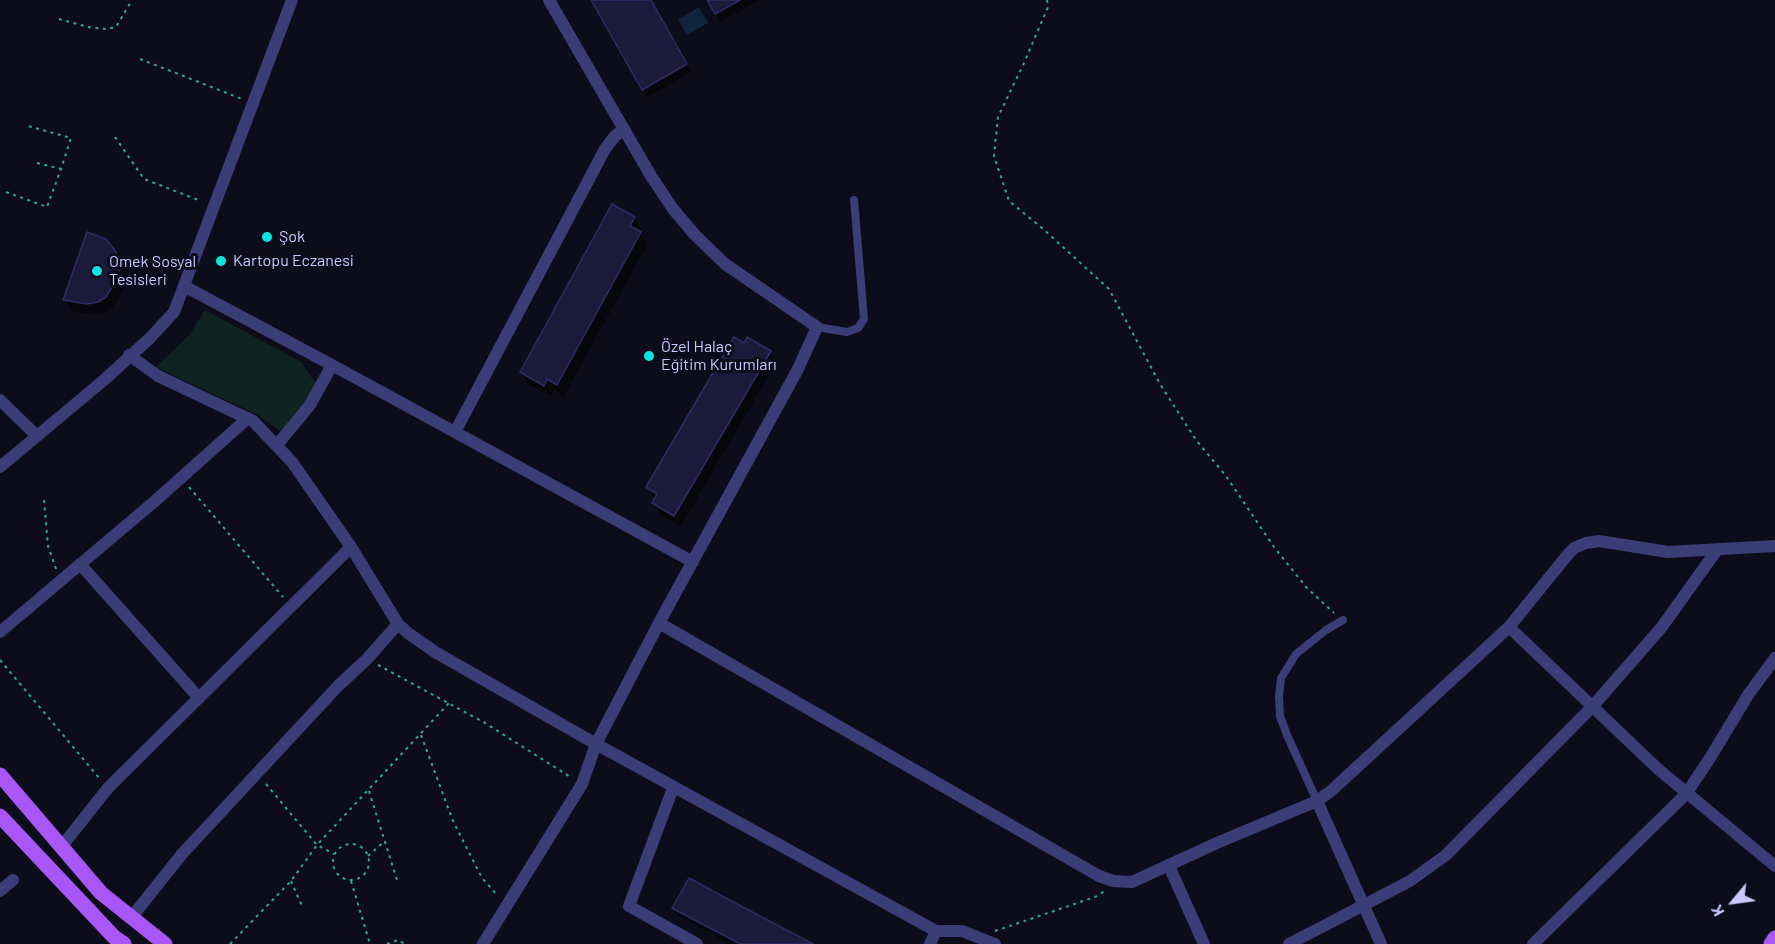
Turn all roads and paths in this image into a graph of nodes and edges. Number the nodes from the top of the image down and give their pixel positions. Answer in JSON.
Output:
{"nodes":[{"id":1,"x":132,"y":0,"type":"edge"},
{"id":2,"x":292,"y":0,"type":"edge"},
{"id":3,"x":549,"y":0,"type":"edge"},
{"id":4,"x":1047,"y":0,"type":"edge"},
{"id":5,"x":59,"y":19,"type":"dead end"},
{"id":6,"x":140,"y":59,"type":"dead end"},
{"id":7,"x":253,"y":103,"type":"junction"},
{"id":8,"x":28,"y":126,"type":"dead end"},
{"id":9,"x":624,"y":129,"type":"junction"},
{"id":10,"x":115,"y":137,"type":"dead end"},
{"id":11,"x":37,"y":163,"type":"dead end"},
{"id":12,"x":61,"y":169,"type":"junction"},
{"id":13,"x":6,"y":192,"type":"dead end"},
{"id":14,"x":854,"y":200,"type":"dead end"},
{"id":15,"x":215,"y":207,"type":"junction"},
{"id":16,"x":183,"y":286,"type":"junction"},
{"id":17,"x":817,"y":327,"type":"junction"},
{"id":18,"x":129,"y":355,"type":"junction"},
{"id":19,"x":332,"y":365,"type":"junction"},
{"id":20,"x":0,"y":400,"type":"edge"},
{"id":21,"x":248,"y":418,"type":"junction"},
{"id":22,"x":454,"y":432,"type":"junction"},
{"id":23,"x":37,"y":436,"type":"junction"},
{"id":24,"x":277,"y":445,"type":"junction"},
{"id":25,"x":0,"y":466,"type":"edge"},
{"id":26,"x":181,"y":478,"type":"junction"},
{"id":27,"x":44,"y":500,"type":"dead end"},
{"id":28,"x":1775,"y":546,"type":"edge"},
{"id":29,"x":351,"y":547,"type":"junction"},
{"id":30,"x":1717,"y":550,"type":"junction"},
{"id":31,"x":693,"y":562,"type":"junction"},
{"id":32,"x":80,"y":564,"type":"junction"},
{"id":33,"x":59,"y":581,"type":"junction"},
{"id":34,"x":290,"y":606,"type":"junction"},
{"id":35,"x":1343,"y":620,"type":"joint"},
{"id":36,"x":659,"y":623,"type":"junction"},
{"id":37,"x":398,"y":624,"type":"junction"},
{"id":38,"x":1509,"y":627,"type":"junction"},
{"id":39,"x":0,"y":632,"type":"edge"},
{"id":40,"x":1775,"y":658,"type":"edge"},
{"id":41,"x":367,"y":659,"type":"junction"},
{"id":42,"x":0,"y":660,"type":"edge"},
{"id":43,"x":199,"y":698,"type":"junction"},
{"id":44,"x":449,"y":703,"type":"junction"},
{"id":45,"x":1592,"y":707,"type":"junction"},
{"id":46,"x":421,"y":734,"type":"junction"},
{"id":47,"x":596,"y":744,"type":"junction"},
{"id":48,"x":257,"y":774,"type":"junction"},
{"id":49,"x":0,"y":775,"type":"edge"},
{"id":50,"x":582,"y":784,"type":"junction"},
{"id":51,"x":108,"y":788,"type":"junction"},
{"id":52,"x":673,"y":788,"type":"junction"},
{"id":53,"x":369,"y":790,"type":"junction"},
{"id":54,"x":1686,"y":794,"type":"junction"},
{"id":55,"x":1317,"y":801,"type":"junction"},
{"id":56,"x":0,"y":816,"type":"edge"},
{"id":57,"x":385,"y":841,"type":"junction"},
{"id":58,"x":317,"y":845,"type":"junction"},
{"id":59,"x":62,"y":846,"type":"junction"},
{"id":60,"x":334,"y":854,"type":"junction"},
{"id":61,"x":368,"y":856,"type":"junction"},
{"id":62,"x":1775,"y":866,"type":"edge"},
{"id":63,"x":1169,"y":867,"type":"junction"},
{"id":64,"x":13,"y":880,"type":"dead end"},
{"id":65,"x":351,"y":880,"type":"junction"},
{"id":66,"x":397,"y":880,"type":"dead end"},
{"id":67,"x":291,"y":881,"type":"junction"},
{"id":68,"x":1113,"y":881,"type":"junction"},
{"id":69,"x":0,"y":891,"type":"edge"},
{"id":70,"x":506,"y":905,"type":"junction"},
{"id":71,"x":302,"y":906,"type":"dead end"},
{"id":72,"x":1365,"y":906,"type":"junction"},
{"id":73,"x":131,"y":918,"type":"junction"},
{"id":74,"x":936,"y":932,"type":"junction"},
{"id":75,"x":982,"y":938,"type":"junction"},
{"id":76,"x":1775,"y":938,"type":"edge"},
{"id":77,"x":115,"y":942,"type":"edge"},
{"id":78,"x":165,"y":944,"type":"edge"},
{"id":79,"x":230,"y":944,"type":"edge"},
{"id":80,"x":370,"y":944,"type":"edge"},
{"id":81,"x":387,"y":944,"type":"edge"},
{"id":82,"x":405,"y":944,"type":"edge"},
{"id":83,"x":483,"y":944,"type":"edge"},
{"id":84,"x":697,"y":944,"type":"edge"},
{"id":85,"x":930,"y":944,"type":"edge"},
{"id":86,"x":995,"y":944,"type":"edge"},
{"id":87,"x":1204,"y":944,"type":"edge"},
{"id":88,"x":1289,"y":944,"type":"edge"},
{"id":89,"x":1381,"y":944,"type":"edge"},
{"id":90,"x":1533,"y":944,"type":"edge"},
{"id":91,"x":1771,"y":944,"type":"edge"}],
"edges":[{"from":1,"to":5,"type":"path"},
{"from":2,"to":7,"type":"street"},
{"from":3,"to":9,"type":"street"},
{"from":4,"to":35,"type":"path"},
{"from":6,"to":7,"type":"path"},
{"from":7,"to":15,"type":"street"},
{"from":8,"to":12,"type":"path"},
{"from":9,"to":17,"type":"street"},
{"from":9,"to":22,"type":"street"},
{"from":10,"to":15,"type":"path"},
{"from":11,"to":12,"type":"path"},
{"from":12,"to":13,"type":"path"},
{"from":14,"to":17,"type":"lane"},
{"from":15,"to":16,"type":"street"},
{"from":16,"to":18,"type":"street"},
{"from":16,"to":19,"type":"street"},
{"from":17,"to":31,"type":"street"},
{"from":18,"to":21,"type":"street"},
{"from":18,"to":23,"type":"street"},
{"from":19,"to":22,"type":"street"},
{"from":19,"to":24,"type":"street"},
{"from":20,"to":23,"type":"street"},
{"from":21,"to":24,"type":"street"},
{"from":21,"to":26,"type":"street"},
{"from":22,"to":31,"type":"street"},
{"from":23,"to":25,"type":"street"},
{"from":24,"to":29,"type":"street"},
{"from":26,"to":32,"type":"street"},
{"from":26,"to":34,"type":"path"},
{"from":27,"to":33,"type":"path"},
{"from":28,"to":30,"type":"street"},
{"from":29,"to":34,"type":"street"},
{"from":29,"to":37,"type":"street"},
{"from":30,"to":38,"type":"street"},
{"from":30,"to":45,"type":"street"},
{"from":31,"to":36,"type":"street"},
{"from":32,"to":33,"type":"street"},
{"from":32,"to":43,"type":"street"},
{"from":33,"to":39,"type":"street"},
{"from":34,"to":43,"type":"street"},
{"from":35,"to":55,"type":"lane"},
{"from":36,"to":47,"type":"street"},
{"from":36,"to":68,"type":"street"},
{"from":37,"to":41,"type":"street"},
{"from":37,"to":47,"type":"street"},
{"from":38,"to":45,"type":"street"},
{"from":38,"to":55,"type":"street"},
{"from":40,"to":54,"type":"street"},
{"from":41,"to":44,"type":"path"},
{"from":41,"to":48,"type":"street"},
{"from":42,"to":51,"type":"path"},
{"from":43,"to":51,"type":"street"},
{"from":44,"to":46,"type":"path"},
{"from":44,"to":50,"type":"path"},
{"from":45,"to":54,"type":"street"},
{"from":45,"to":72,"type":"street"},
{"from":46,"to":53,"type":"path"},
{"from":46,"to":70,"type":"path"},
{"from":47,"to":50,"type":"street"},
{"from":47,"to":52,"type":"street"},
{"from":48,"to":58,"type":"path"},
{"from":48,"to":73,"type":"street"},
{"from":49,"to":59,"type":"main road"},
{"from":50,"to":70,"type":"street"},
{"from":51,"to":59,"type":"street"},
{"from":52,"to":74,"type":"street"},
{"from":52,"to":84,"type":"street"},
{"from":53,"to":57,"type":"path"},
{"from":53,"to":58,"type":"path"},
{"from":54,"to":62,"type":"street"},
{"from":54,"to":90,"type":"street"},
{"from":55,"to":63,"type":"street"},
{"from":55,"to":72,"type":"street"},
{"from":56,"to":77,"type":"main road"},
{"from":57,"to":61,"type":"path"},
{"from":57,"to":66,"type":"path"},
{"from":58,"to":60,"type":"path"},
{"from":58,"to":67,"type":"path"},
{"from":59,"to":73,"type":"main road"},
{"from":60,"to":61,"type":"path"},
{"from":60,"to":65,"type":"path"},
{"from":61,"to":65,"type":"path"},
{"from":63,"to":68,"type":"street"},
{"from":63,"to":87,"type":"street"},
{"from":64,"to":69,"type":"street"},
{"from":65,"to":80,"type":"path"},
{"from":67,"to":71,"type":"path"},
{"from":67,"to":79,"type":"path"},
{"from":68,"to":75,"type":"path"},
{"from":70,"to":83,"type":"street"},
{"from":72,"to":88,"type":"street"},
{"from":72,"to":89,"type":"street"},
{"from":73,"to":78,"type":"main road"},
{"from":74,"to":75,"type":"street"},
{"from":74,"to":85,"type":"street"},
{"from":75,"to":86,"type":"street"},
{"from":76,"to":91,"type":"main road"},
{"from":81,"to":82,"type":"path"}]}
